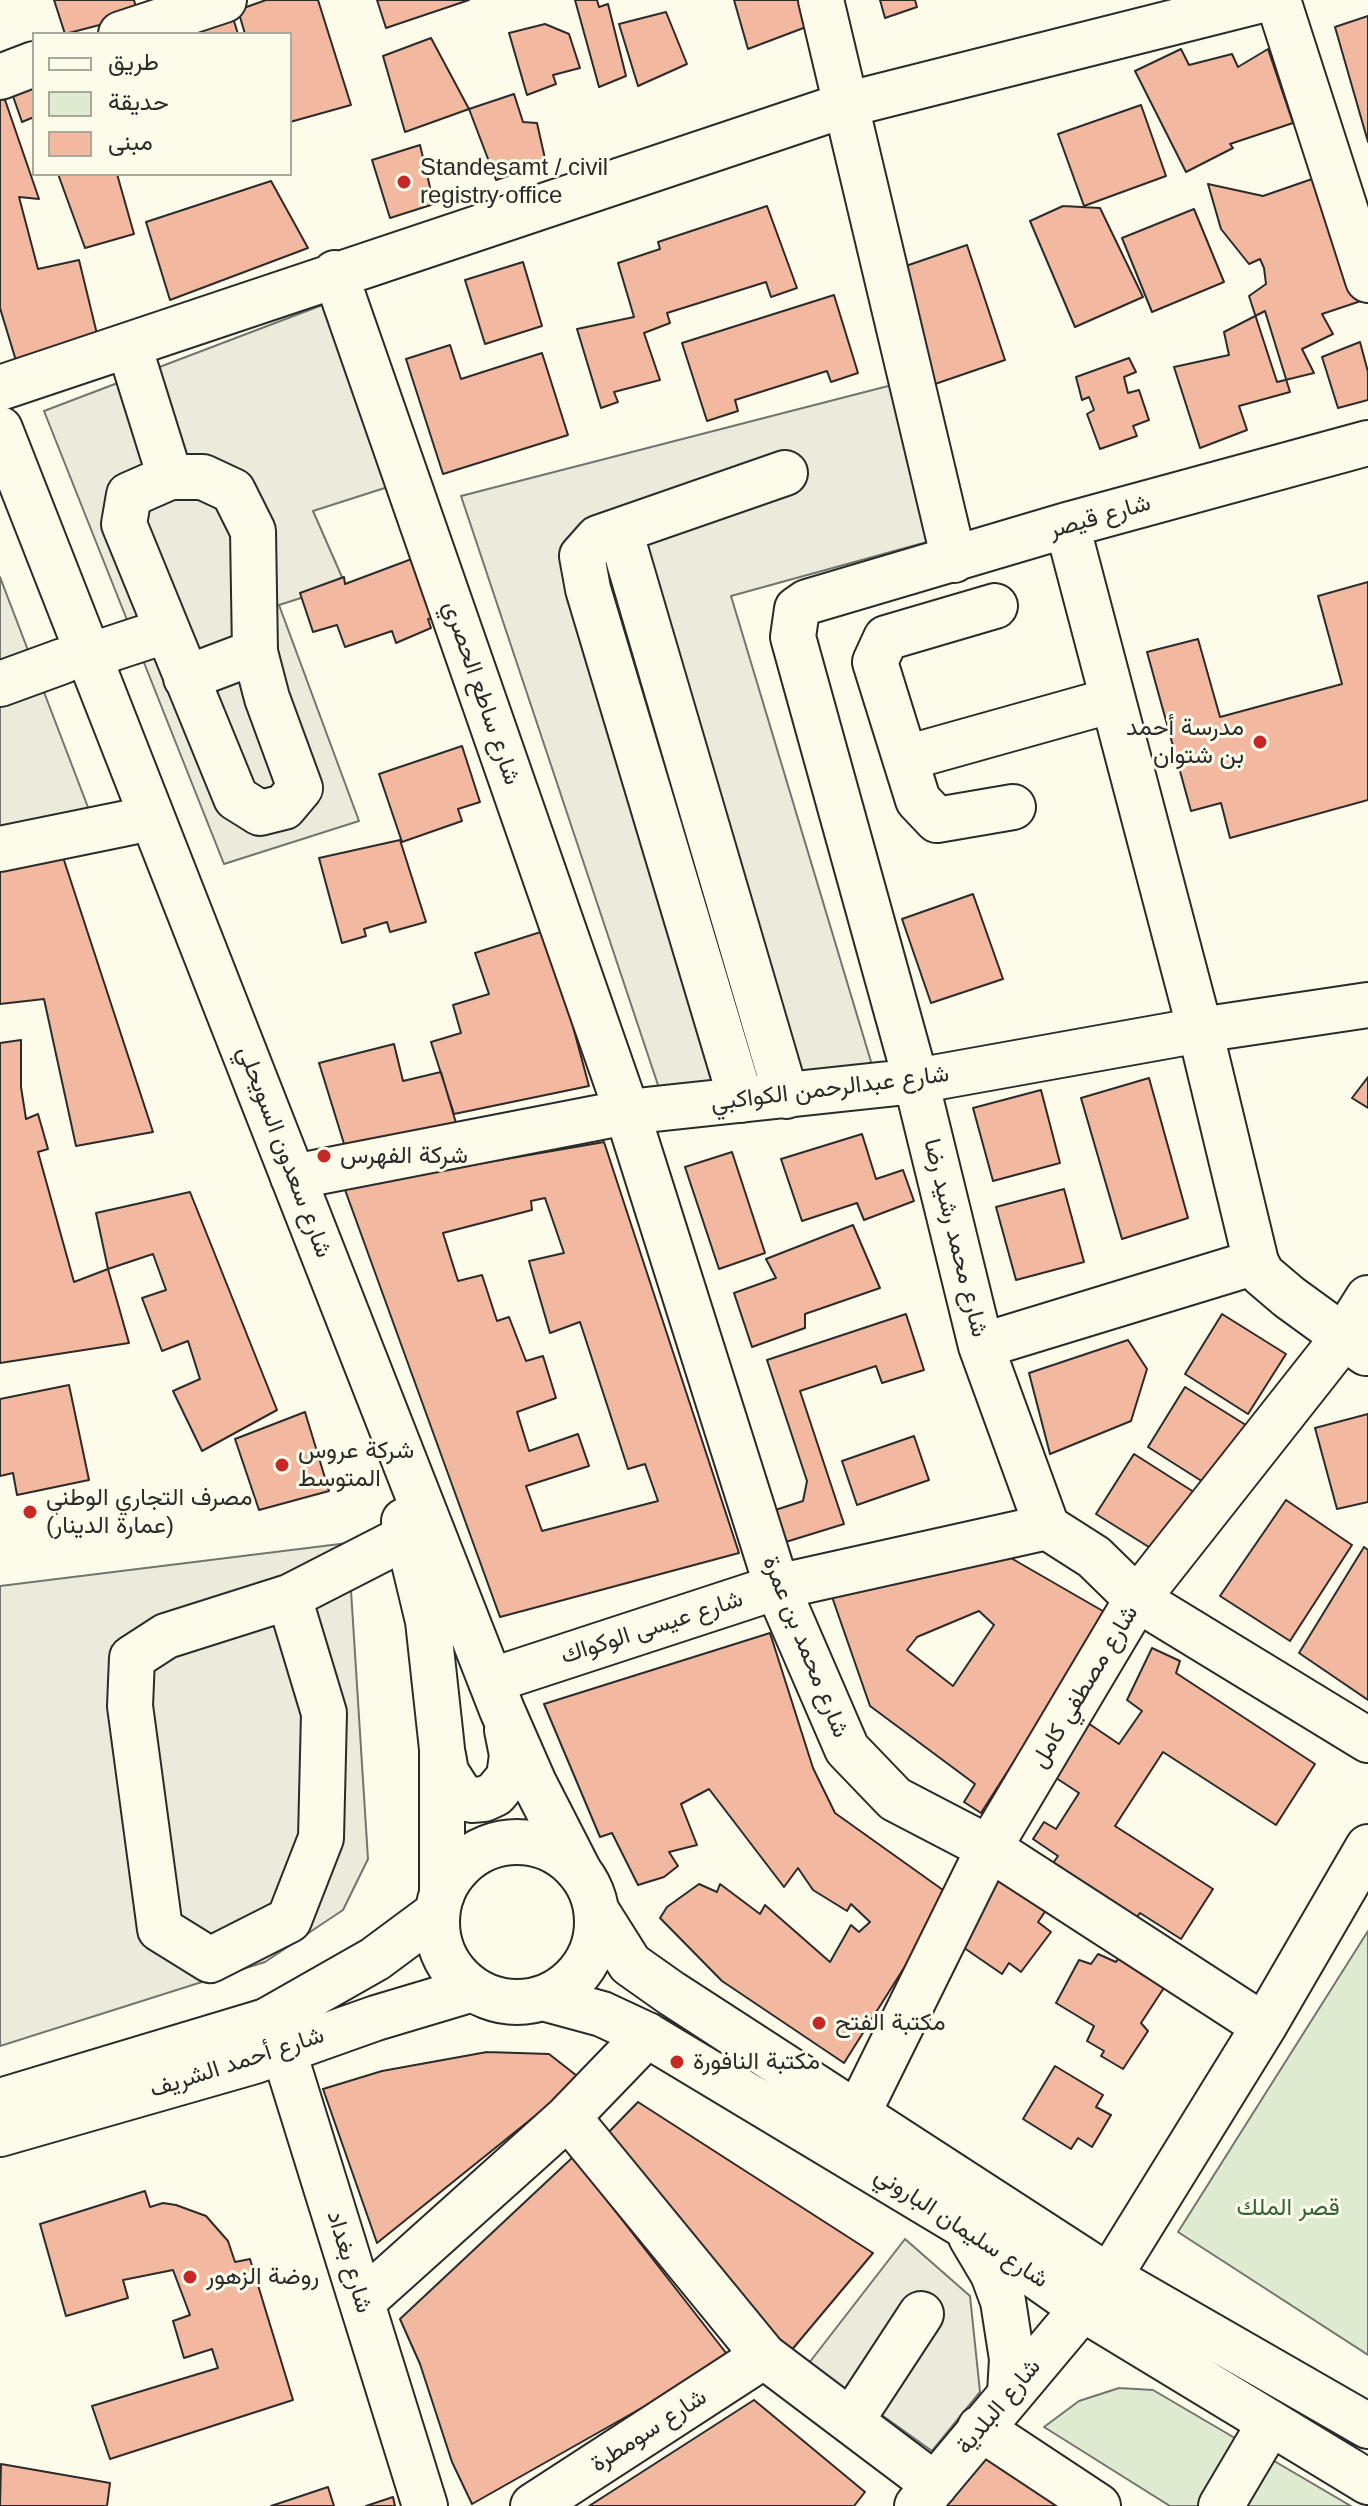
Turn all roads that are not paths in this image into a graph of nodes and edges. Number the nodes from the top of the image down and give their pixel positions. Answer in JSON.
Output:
{"nodes":[{"id":1,"x":224,"y":0,"type":"edge"},
{"id":2,"x":821,"y":0,"type":"edge"},
{"id":3,"x":1262,"y":0,"type":"edge"},
{"id":4,"x":1278,"y":0,"type":"edge"},
{"id":5,"x":127,"y":32,"type":"edge"},
{"id":6,"x":32,"y":65,"type":"edge"},
{"id":7,"x":0,"y":77,"type":"edge"},
{"id":8,"x":845,"y":105,"type":"junction"},
{"id":9,"x":335,"y":273,"type":"junction"},
{"id":10,"x":1368,"y":280,"type":"edge"},
{"id":11,"x":129,"y":346,"type":"junction"},
{"id":12,"x":0,"y":388,"type":"edge"},
{"id":13,"x":0,"y":429,"type":"edge"},
{"id":14,"x":1368,"y":443,"type":"edge"},
{"id":15,"x":785,"y":473,"type":"dead end"},
{"id":16,"x":170,"y":477,"type":"junction"},
{"id":17,"x":0,"y":500,"type":"edge"},
{"id":18,"x":1067,"y":525,"type":"junction"},
{"id":19,"x":620,"y":531,"type":"junction"},
{"id":20,"x":954,"y":560,"type":"junction"},
{"id":21,"x":832,"y":594,"type":"joint"},
{"id":22,"x":995,"y":606,"type":"dead end"},
{"id":23,"x":165,"y":631,"type":"junction"},
{"id":24,"x":255,"y":652,"type":"junction"},
{"id":25,"x":76,"y":658,"type":"junction"},
{"id":26,"x":186,"y":678,"type":"junction"},
{"id":27,"x":0,"y":684,"type":"edge"},
{"id":28,"x":1113,"y":700,"type":"junction"},
{"id":29,"x":906,"y":758,"type":"junction"},
{"id":30,"x":1013,"y":807,"type":"dead end"},
{"id":31,"x":132,"y":822,"type":"junction"},
{"id":32,"x":0,"y":849,"type":"edge"},
{"id":33,"x":1368,"y":1005,"type":"edge"},
{"id":34,"x":1200,"y":1030,"type":"junction"},
{"id":35,"x":916,"y":1081,"type":"junction"},
{"id":36,"x":786,"y":1096,"type":"junction"},
{"id":37,"x":741,"y":1100,"type":"junction"},
{"id":38,"x":627,"y":1112,"type":"junction"},
{"id":39,"x":293,"y":1177,"type":"junction"},
{"id":40,"x":1256,"y":1262,"type":"junction"},
{"id":41,"x":1368,"y":1298,"type":"edge"},
{"id":42,"x":981,"y":1346,"type":"junction"},
{"id":43,"x":1356,"y":1346,"type":"edge"},
{"id":44,"x":1047,"y":1527,"type":"junction"},
{"id":45,"x":410,"y":1535,"type":"junction"},
{"id":46,"x":777,"y":1587,"type":"junction"},
{"id":47,"x":289,"y":1597,"type":"junction"},
{"id":48,"x":1137,"y":1599,"type":"junction"},
{"id":49,"x":498,"y":1695,"type":"junction"},
{"id":50,"x":1368,"y":1740,"type":"edge"},
{"id":51,"x":442,"y":1749,"type":"junction"},
{"id":52,"x":1368,"y":1847,"type":"edge"},
{"id":53,"x":989,"y":1848,"type":"junction"},
{"id":54,"x":588,"y":1890,"type":"junction"},
{"id":55,"x":440,"y":1904,"type":"junction"},
{"id":56,"x":473,"y":1989,"type":"junction"},
{"id":57,"x":543,"y":1998,"type":"junction"},
{"id":58,"x":1264,"y":2026,"type":"junction"},
{"id":59,"x":274,"y":2035,"type":"junction"},
{"id":60,"x":647,"y":2035,"type":"junction"},
{"id":61,"x":0,"y":2101,"type":"edge"},
{"id":62,"x":859,"y":2111,"type":"junction"},
{"id":63,"x":568,"y":2117,"type":"junction"},
{"id":64,"x":0,"y":2134,"type":"edge"},
{"id":65,"x":963,"y":2225,"type":"junction"},
{"id":66,"x":1096,"y":2293,"type":"junction"},
{"id":67,"x":362,"y":2302,"type":"junction"},
{"id":68,"x":921,"y":2314,"type":"dead end"},
{"id":69,"x":764,"y":2356,"type":"junction"},
{"id":70,"x":1010,"y":2393,"type":"junction"},
{"id":71,"x":851,"y":2421,"type":"junction"},
{"id":72,"x":1270,"y":2423,"type":"junction"},
{"id":73,"x":1368,"y":2426,"type":"edge"},
{"id":74,"x":980,"y":2428,"type":"junction"},
{"id":75,"x":1368,"y":2482,"type":"edge"},
{"id":76,"x":926,"y":2495,"type":"edge"},
{"id":77,"x":425,"y":2506,"type":"edge"},
{"id":78,"x":533,"y":2506,"type":"edge"},
{"id":79,"x":1098,"y":2506,"type":"edge"},
{"id":80,"x":1221,"y":2506,"type":"edge"}],
"edges":[{"from":1,"to":5,"type":"main road"},
{"from":2,"to":8,"type":"main road"},
{"from":3,"to":8,"type":"main road"},
{"from":4,"to":10,"type":"main road"},
{"from":6,"to":7,"type":"main road"},
{"from":8,"to":9,"type":"main road"},
{"from":8,"to":20,"type":"main road"},
{"from":9,"to":11,"type":"main road"},
{"from":9,"to":38,"type":"main road","name":"شارع ساطع الحصري"},
{"from":11,"to":12,"type":"main road"},
{"from":11,"to":16,"type":"main road"},
{"from":13,"to":25,"type":"main road","name":"شارع سعدون السويحلي"},
{"from":14,"to":18,"type":"main road","name":"شارع قيصر"},
{"from":15,"to":19,"type":"main road"},
{"from":16,"to":23,"type":"main road"},
{"from":16,"to":24,"type":"main road"},
{"from":17,"to":25,"type":"main road","name":"شارع سعدون السويحلي"},
{"from":18,"to":20,"type":"main road","name":"شارع قيصر"},
{"from":18,"to":28,"type":"main road"},
{"from":19,"to":36,"type":"main road"},
{"from":19,"to":37,"type":"main road"},
{"from":20,"to":21,"type":"main road","name":"شارع قيصر"},
{"from":21,"to":35,"type":"main road","name":"شارع محمد رشيد رضا"},
{"from":22,"to":29,"type":"main road"},
{"from":23,"to":25,"type":"main road"},
{"from":23,"to":26,"type":"main road"},
{"from":24,"to":26,"type":"main road"},
{"from":24,"to":26,"type":"main road"},
{"from":25,"to":27,"type":"main road"},
{"from":25,"to":31,"type":"main road","name":"شارع سعدون السويحلي"},
{"from":25,"to":39,"type":"main road","name":"شارع سعدون السويحلي"},
{"from":28,"to":29,"type":"main road"},
{"from":28,"to":34,"type":"main road"},
{"from":29,"to":30,"type":"main road"},
{"from":31,"to":32,"type":"main road"},
{"from":31,"to":45,"type":"main road","name":"شارع سعدون السويحلي"},
{"from":33,"to":34,"type":"main road","name":"شارع عبدالرحمن الكواكبي"},
{"from":34,"to":35,"type":"main road","name":"شارع عبدالرحمن الكواكبي"},
{"from":34,"to":40,"type":"main road"},
{"from":35,"to":36,"type":"main road","name":"شارع عبدالرحمن الكواكبي"},
{"from":35,"to":42,"type":"main road","name":"شارع محمد رشيد رضا"},
{"from":36,"to":37,"type":"main road","name":"شارع عبدالرحمن الكواكبي"},
{"from":37,"to":38,"type":"main road","name":"شارع عبدالرحمن الكواكبي"},
{"from":38,"to":39,"type":"main road","name":"شارع عبدالرحمن الكواكبي"},
{"from":38,"to":46,"type":"main road","name":"شارع محمد بن عمرة"},
{"from":39,"to":49,"type":"main road","name":"شارع سعدون السويحلي"},
{"from":40,"to":42,"type":"main road"},
{"from":40,"to":43,"type":"main road"},
{"from":41,"to":43,"type":"main road","name":"شارع مصطفي كامل"},
{"from":42,"to":44,"type":"main road","name":"شارع محمد رشيد رضا"},
{"from":43,"to":48,"type":"main road","name":"شارع مصطفي كامل"},
{"from":44,"to":46,"type":"main road","name":"شارع عيسى الوكواك"},
{"from":44,"to":48,"type":"main road"},
{"from":45,"to":47,"type":"main road"},
{"from":45,"to":51,"type":"main road","name":"شارع سعدون السويحلي"},
{"from":46,"to":49,"type":"main road","name":"شارع عيسى الوكواك"},
{"from":46,"to":53,"type":"main road","name":"شارع محمد بن عمرة"},
{"from":47,"to":47,"type":"main road"},
{"from":48,"to":50,"type":"main road"},
{"from":48,"to":53,"type":"main road","name":"شارع مصطفي كامل"},
{"from":49,"to":51,"type":"main road"},
{"from":49,"to":54,"type":"main road","name":"شارع سعدون السويحلي"},
{"from":51,"to":55,"type":"main road","name":"شارع سعدون السويحلي"},
{"from":52,"to":58,"type":"main road","name":"شارع البلدية"},
{"from":53,"to":58,"type":"main road","name":"شارع محمد بن عمرة"},
{"from":53,"to":62,"type":"main road","name":"شارع مصطفي كامل"},
{"from":54,"to":55,"type":"main road"},
{"from":54,"to":57,"type":"main road"},
{"from":54,"to":62,"type":"main road","name":"شارع سليمان الباروني"},
{"from":55,"to":56,"type":"main road"},
{"from":55,"to":59,"type":"main road","name":"شارع أحمد الشريف"},
{"from":56,"to":57,"type":"main road"},
{"from":56,"to":59,"type":"main road","name":"شارع أحمد الشريف"},
{"from":57,"to":60,"type":"main road","name":"شارع سليمان الباروني"},
{"from":58,"to":66,"type":"main road","name":"شارع البلدية"},
{"from":59,"to":61,"type":"main road","name":"شارع أحمد الشريف"},
{"from":59,"to":64,"type":"main road","name":"شارع أحمد الشريف"},
{"from":59,"to":67,"type":"main road","name":"شارع بغداد"},
{"from":60,"to":63,"type":"main road"},
{"from":60,"to":65,"type":"main road","name":"شارع سليمان الباروني"},
{"from":62,"to":66,"type":"main road","name":"شارع سليمان الباروني"},
{"from":63,"to":67,"type":"main road"},
{"from":63,"to":69,"type":"main road"},
{"from":65,"to":66,"type":"main road","name":"شارع سليمان الباروني"},
{"from":65,"to":70,"type":"main road"},
{"from":66,"to":70,"type":"main road","name":"شارع البلدية"},
{"from":66,"to":72,"type":"main road","name":"شارع سليمان الباروني"},
{"from":66,"to":73,"type":"main road","name":"شارع سليمان الباروني"},
{"from":67,"to":77,"type":"main road","name":"شارع بغداد"},
{"from":68,"to":71,"type":"main road"},
{"from":69,"to":71,"type":"main road"},
{"from":69,"to":78,"type":"main road","name":"شارع سومطرة"},
{"from":70,"to":74,"type":"main road","name":"شارع البلدية"},
{"from":71,"to":76,"type":"main road"},
{"from":72,"to":75,"type":"main road","name":"شارع سليمان الباروني"},
{"from":72,"to":80,"type":"main road"},
{"from":74,"to":76,"type":"main road","name":"شارع البلدية"},
{"from":74,"to":79,"type":"main road"}]}
